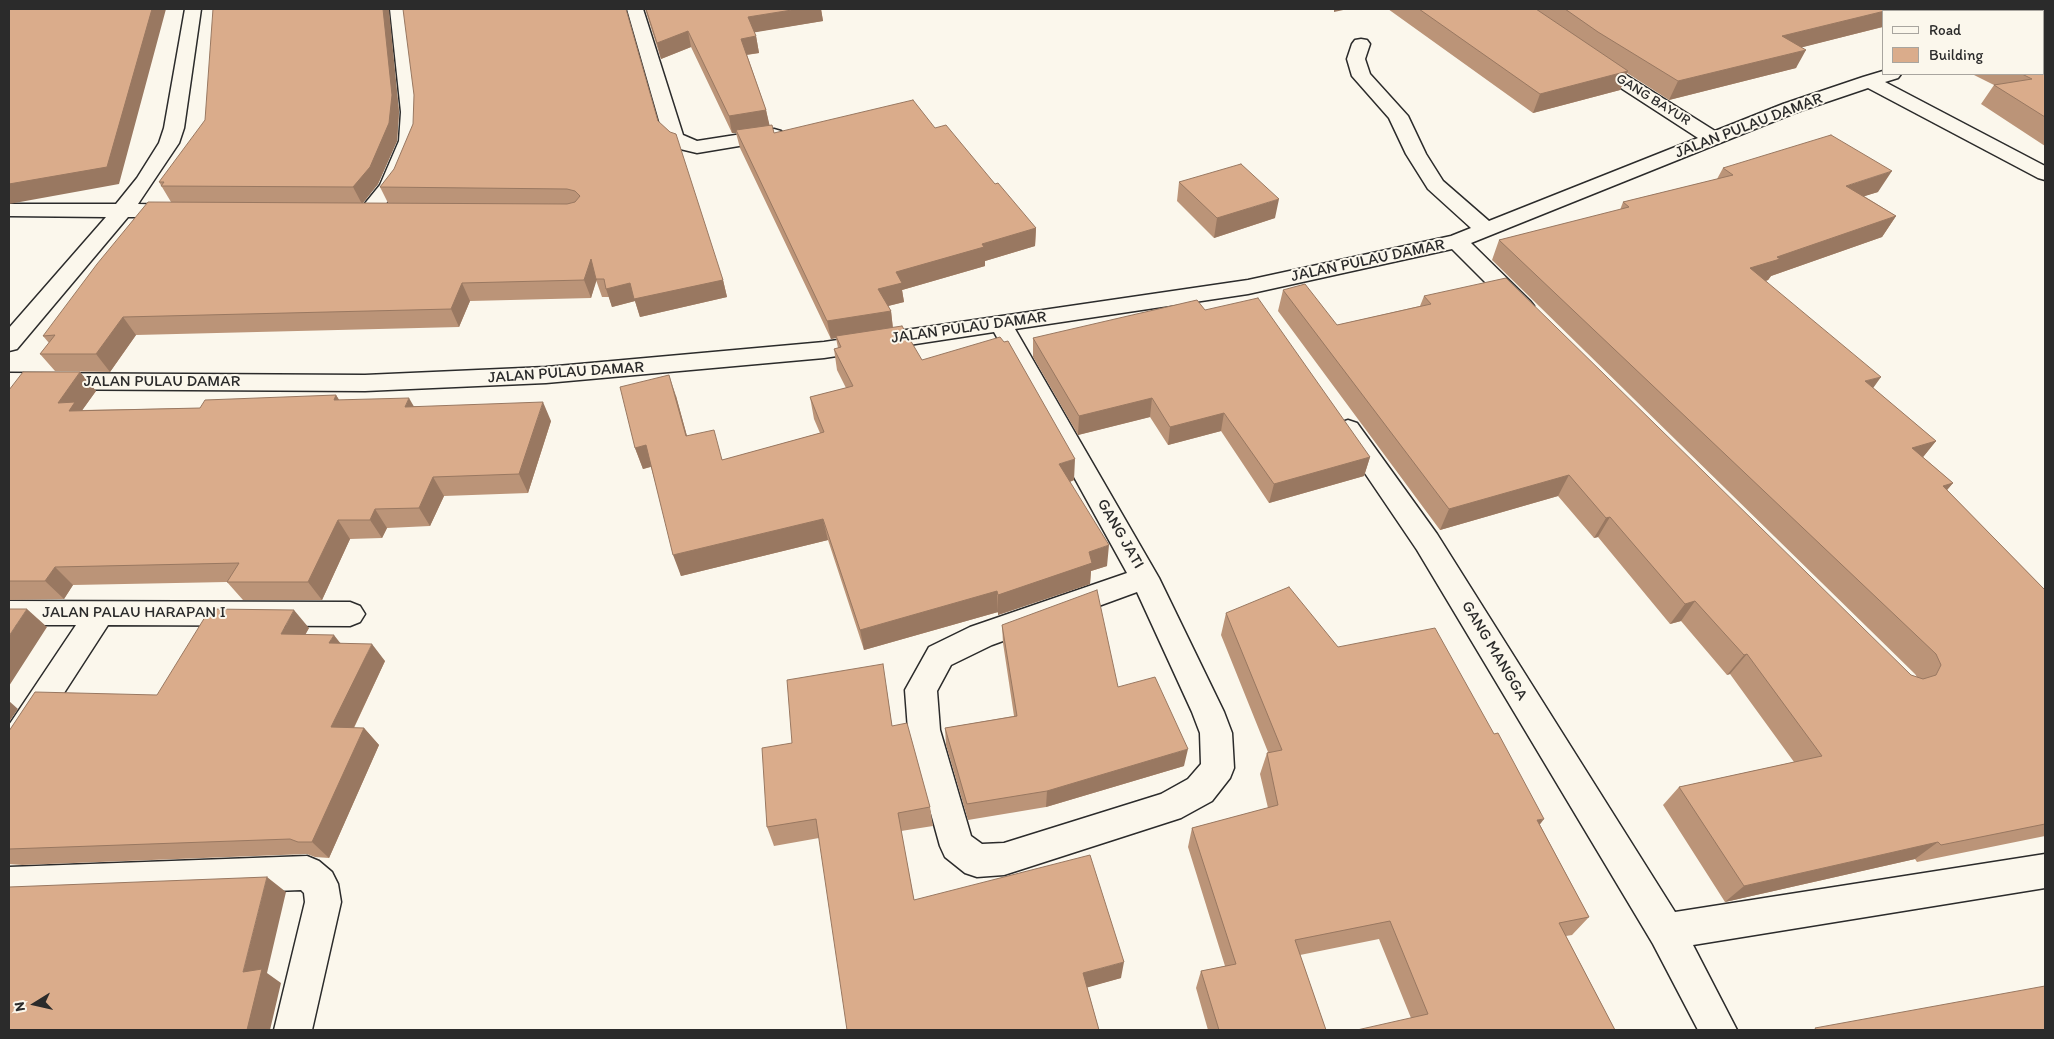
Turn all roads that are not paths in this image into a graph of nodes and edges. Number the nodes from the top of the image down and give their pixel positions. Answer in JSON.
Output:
{"nodes":[{"id":1,"x":194,"y":9,"type":"edge"},
{"id":2,"x":398,"y":9,"type":"edge"},
{"id":3,"x":635,"y":9,"type":"edge"},
{"id":4,"x":1361,"y":44,"type":"dead end"},
{"id":5,"x":1576,"y":51,"type":"edge"},
{"id":6,"x":1889,"y":75,"type":"edge"},
{"id":7,"x":1870,"y":81,"type":"junction"},
{"id":8,"x":794,"y":132,"type":"edge"},
{"id":9,"x":1714,"y":139,"type":"junction"},
{"id":10,"x":2045,"y":174,"type":"edge"},
{"id":11,"x":9,"y":210,"type":"edge"},
{"id":12,"x":122,"y":211,"type":"junction"},
{"id":13,"x":200,"y":212,"type":"edge"},
{"id":14,"x":398,"y":213,"type":"edge"},
{"id":15,"x":1487,"y":230,"type":"junction"},
{"id":16,"x":1457,"y":241,"type":"junction"},
{"id":17,"x":1248,"y":287,"type":"junction"},
{"id":18,"x":1265,"y":311,"type":"edge"},
{"id":19,"x":1000,"y":323,"type":"junction"},
{"id":20,"x":1542,"y":326,"type":"edge"},
{"id":21,"x":9,"y":343,"type":"edge"},
{"id":22,"x":9,"y":381,"type":"edge"},
{"id":23,"x":1332,"y":406,"type":"edge"},
{"id":24,"x":1145,"y":578,"type":"junction"},
{"id":25,"x":9,"y":613,"type":"edge"},
{"id":26,"x":99,"y":614,"type":"junction"},
{"id":27,"x":350,"y":614,"type":"dead end"},
{"id":28,"x":9,"y":751,"type":"edge"},
{"id":29,"x":2045,"y":871,"type":"edge"},
{"id":30,"x":9,"y":884,"type":"edge"},
{"id":31,"x":1666,"y":931,"type":"junction"},
{"id":32,"x":294,"y":1030,"type":"edge"},
{"id":33,"x":1718,"y":1030,"type":"edge"}],
"edges":[{"from":1,"to":12,"type":"street"},
{"from":2,"to":14,"type":"street"},
{"from":3,"to":8,"type":"street"},
{"from":4,"to":15,"type":"street"},
{"from":5,"to":9,"type":"street","name":"GANG BAYUR"},
{"from":6,"to":7,"type":"street","name":"JALAN PULAU DAMAR"},
{"from":7,"to":9,"type":"street","name":"JALAN PULAU DAMAR"},
{"from":7,"to":10,"type":"street"},
{"from":9,"to":15,"type":"street","name":"JALAN PULAU DAMAR"},
{"from":11,"to":12,"type":"street"},
{"from":12,"to":13,"type":"street"},
{"from":12,"to":21,"type":"street"},
{"from":15,"to":16,"type":"street","name":"JALAN PULAU DAMAR"},
{"from":16,"to":17,"type":"street","name":"JALAN PULAU DAMAR"},
{"from":16,"to":20,"type":"street"},
{"from":17,"to":18,"type":"street"},
{"from":17,"to":19,"type":"street","name":"JALAN PULAU DAMAR"},
{"from":19,"to":22,"type":"street","name":"JALAN PULAU DAMAR"},
{"from":19,"to":24,"type":"street","name":"GANG JATI"},
{"from":23,"to":31,"type":"street","name":"GANG MANGGA"},
{"from":24,"to":24,"type":"street","name":"GANG JATI"},
{"from":25,"to":26,"type":"street","name":"JALAN PALAU HARAPAN I"},
{"from":26,"to":27,"type":"street","name":"JALAN PALAU HARAPAN I"},
{"from":26,"to":28,"type":"street"},
{"from":29,"to":31,"type":"street"},
{"from":30,"to":32,"type":"street"},
{"from":31,"to":33,"type":"street","name":"GANG MANGGA"}]}
